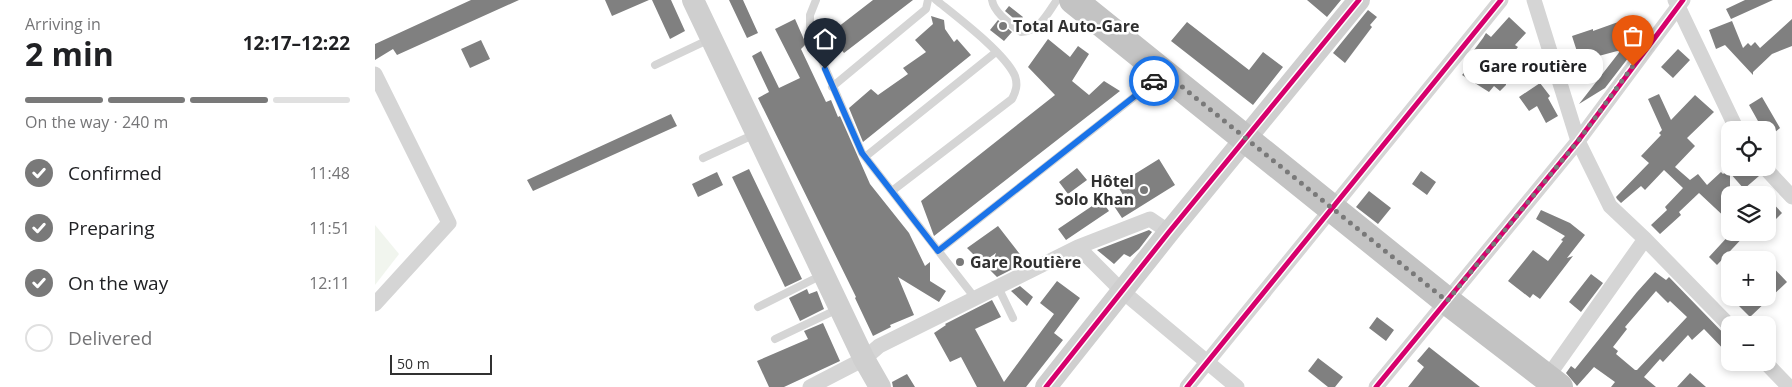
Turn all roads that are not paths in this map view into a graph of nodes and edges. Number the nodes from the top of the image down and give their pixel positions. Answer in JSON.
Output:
{"nodes":[{"id":1,"x":693,"y":0,"type":"edge"},
{"id":2,"x":816,"y":0,"type":"edge"},
{"id":3,"x":928,"y":0,"type":"edge"},
{"id":4,"x":936,"y":0,"type":"edge"},
{"id":5,"x":992,"y":0,"type":"edge"},
{"id":6,"x":1057,"y":0,"type":"edge"},
{"id":7,"x":1073,"y":0,"type":"edge"},
{"id":8,"x":1359,"y":0,"type":"edge"},
{"id":9,"x":1501,"y":0,"type":"edge"},
{"id":10,"x":1534,"y":0,"type":"edge"},
{"id":11,"x":1678,"y":2,"type":"edge"},
{"id":12,"x":711,"y":38,"type":"junction"},
{"id":13,"x":996,"y":52,"type":"junction"},
{"id":14,"x":655,"y":65,"type":"dead end"},
{"id":15,"x":1165,"y":73,"type":"junction"},
{"id":16,"x":375,"y":74,"type":"edge"},
{"id":17,"x":832,"y":86,"type":"junction"},
{"id":18,"x":1733,"y":121,"type":"edge"},
{"id":19,"x":757,"y":133,"type":"junction"},
{"id":20,"x":1245,"y":138,"type":"junction"},
{"id":21,"x":1578,"y":141,"type":"junction"},
{"id":22,"x":865,"y":157,"type":"junction"},
{"id":23,"x":703,"y":158,"type":"dead end"},
{"id":24,"x":1772,"y":176,"type":"edge"},
{"id":25,"x":892,"y":191,"type":"junction"},
{"id":26,"x":1792,"y":197,"type":"edge"},
{"id":27,"x":1332,"y":207,"type":"junction"},
{"id":28,"x":1169,"y":232,"type":"junction"},
{"id":29,"x":1645,"y":239,"type":"junction"},
{"id":30,"x":1078,"y":247,"type":"junction"},
{"id":31,"x":938,"y":251,"type":"junction"},
{"id":32,"x":824,"y":274,"type":"junction"},
{"id":33,"x":997,"y":287,"type":"junction"},
{"id":34,"x":1122,"y":291,"type":"junction"},
{"id":35,"x":975,"y":298,"type":"junction"},
{"id":36,"x":1447,"y":301,"type":"junction"},
{"id":37,"x":375,"y":304,"type":"edge"},
{"id":38,"x":758,"y":307,"type":"dead end"},
{"id":39,"x":840,"y":308,"type":"junction"},
{"id":40,"x":1721,"y":317,"type":"edge"},
{"id":41,"x":1013,"y":318,"type":"dead end"},
{"id":42,"x":775,"y":340,"type":"dead end"},
{"id":43,"x":864,"y":359,"type":"junction"},
{"id":44,"x":1208,"y":362,"type":"junction"},
{"id":45,"x":1774,"y":371,"type":"edge"},
{"id":46,"x":1549,"y":383,"type":"edge"},
{"id":47,"x":810,"y":387,"type":"edge"},
{"id":48,"x":880,"y":387,"type":"edge"},
{"id":49,"x":1046,"y":387,"type":"edge"},
{"id":50,"x":1187,"y":387,"type":"edge"},
{"id":51,"x":1237,"y":387,"type":"edge"},
{"id":52,"x":1376,"y":387,"type":"edge"},
{"id":53,"x":1789,"y":387,"type":"edge"}],
"edges":[{"from":1,"to":12,"type":"street"},
{"from":2,"to":17,"type":"lane"},
{"from":3,"to":17,"type":"lane"},
{"from":4,"to":13,"type":"lane"},
{"from":5,"to":6,"type":"lane"},
{"from":7,"to":15,"type":"highway"},
{"from":8,"to":20,"type":"street"},
{"from":9,"to":27,"type":"street"},
{"from":10,"to":21,"type":"street"},
{"from":11,"to":18,"type":"street"},
{"from":11,"to":21,"type":"street"},
{"from":12,"to":14,"type":"lane"},
{"from":12,"to":19,"type":"street"},
{"from":13,"to":22,"type":"lane"},
{"from":13,"to":25,"type":"lane"},
{"from":15,"to":20,"type":"highway"},
{"from":15,"to":31,"type":"lane"},
{"from":16,"to":37,"type":"street"},
{"from":17,"to":22,"type":"lane"},
{"from":19,"to":23,"type":"lane"},
{"from":19,"to":32,"type":"street"},
{"from":20,"to":27,"type":"highway"},
{"from":20,"to":28,"type":"street"},
{"from":21,"to":29,"type":"street"},
{"from":21,"to":36,"type":"street"},
{"from":22,"to":25,"type":"lane"},
{"from":24,"to":26,"type":"street"},
{"from":25,"to":31,"type":"lane"},
{"from":27,"to":36,"type":"highway"},
{"from":27,"to":44,"type":"street"},
{"from":28,"to":30,"type":"street"},
{"from":28,"to":34,"type":"street"},
{"from":29,"to":40,"type":"street"},
{"from":29,"to":46,"type":"street"},
{"from":30,"to":33,"type":"street"},
{"from":30,"to":34,"type":"street"},
{"from":31,"to":35,"type":"lane"},
{"from":32,"to":38,"type":"lane"},
{"from":32,"to":39,"type":"street"},
{"from":33,"to":35,"type":"street"},
{"from":33,"to":41,"type":"lane"},
{"from":34,"to":44,"type":"street"},
{"from":34,"to":49,"type":"street"},
{"from":35,"to":43,"type":"street"},
{"from":36,"to":46,"type":"highway"},
{"from":36,"to":52,"type":"street"},
{"from":39,"to":42,"type":"lane"},
{"from":39,"to":43,"type":"street"},
{"from":43,"to":47,"type":"street"},
{"from":43,"to":48,"type":"street"},
{"from":44,"to":50,"type":"street"},
{"from":44,"to":51,"type":"street"},
{"from":45,"to":53,"type":"street"}]}
